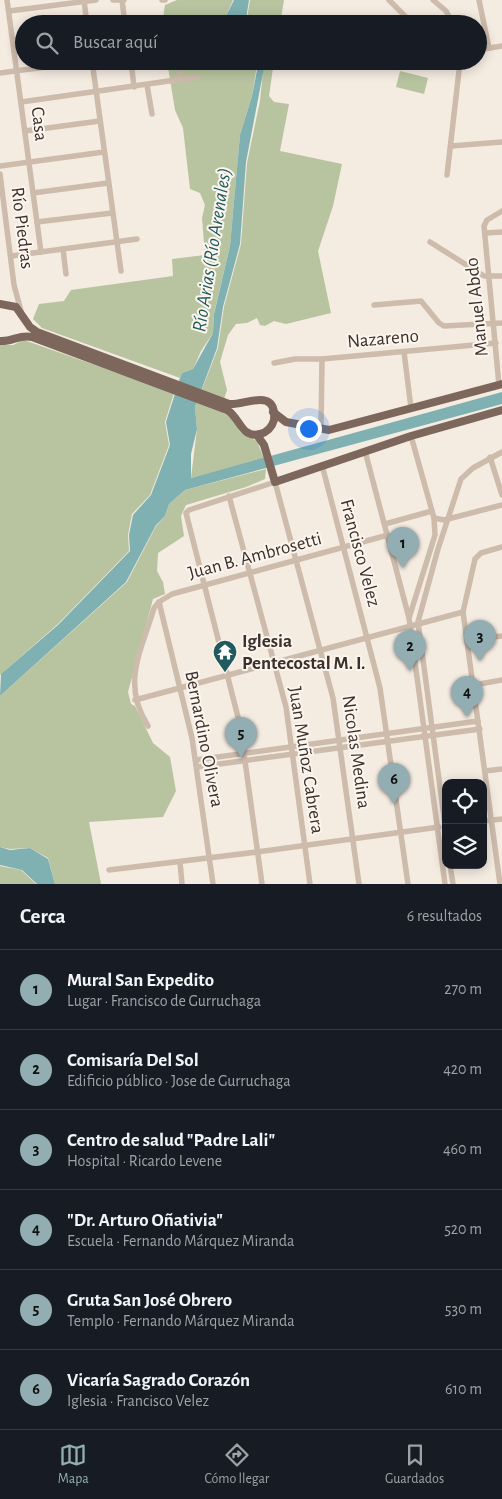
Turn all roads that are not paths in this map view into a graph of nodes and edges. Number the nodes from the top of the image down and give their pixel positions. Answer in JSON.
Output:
{"nodes":[{"id":1,"x":8,"y":0,"type":"edge"},
{"id":2,"x":96,"y":0,"type":"edge"},
{"id":3,"x":113,"y":0,"type":"edge"},
{"id":4,"x":123,"y":0,"type":"edge"},
{"id":5,"x":389,"y":0,"type":"edge"},
{"id":6,"x":433,"y":0,"type":"edge"},
{"id":7,"x":479,"y":0,"type":"edge"},
{"id":8,"x":84,"y":1,"type":"edge"},
{"id":9,"x":9,"y":11,"type":"junction"},
{"id":10,"x":86,"y":15,"type":"edge"},
{"id":11,"x":125,"y":15,"type":"edge"},
{"id":12,"x":404,"y":15,"type":"edge"},
{"id":13,"x":448,"y":15,"type":"edge"},
{"id":14,"x":482,"y":15,"type":"edge"},
{"id":15,"x":487,"y":38,"type":"edge"},
{"id":16,"x":13,"y":41,"type":"joint"},
{"id":17,"x":502,"y":46,"type":"edge"},
{"id":18,"x":489,"y":48,"type":"joint"},
{"id":19,"x":15,"y":56,"type":"edge"},
{"id":20,"x":24,"y":70,"type":"edge"},
{"id":21,"x":93,"y":70,"type":"edge"},
{"id":22,"x":132,"y":70,"type":"edge"},
{"id":23,"x":179,"y":70,"type":"edge"},
{"id":24,"x":17,"y":71,"type":"junction"},
{"id":25,"x":459,"y":71,"type":"dead end"},
{"id":26,"x":0,"y":73,"type":"edge"},
{"id":27,"x":197,"y":77,"type":"dead end"},
{"id":28,"x":180,"y":79,"type":"junction"},
{"id":29,"x":148,"y":85,"type":"junction"},
{"id":30,"x":134,"y":86,"type":"junction"},
{"id":31,"x":96,"y":92,"type":"junction"},
{"id":32,"x":21,"y":102,"type":"junction"},
{"id":33,"x":152,"y":114,"type":"dead end"},
{"id":34,"x":100,"y":121,"type":"junction"},
{"id":35,"x":25,"y":132,"type":"junction"},
{"id":36,"x":502,"y":142,"type":"edge"},
{"id":37,"x":451,"y":146,"type":"junction"},
{"id":38,"x":104,"y":152,"type":"junction"},
{"id":39,"x":29,"y":162,"type":"junction"},
{"id":40,"x":0,"y":166,"type":"edge"},
{"id":41,"x":0,"y":174,"type":"edge"},
{"id":42,"x":447,"y":175,"type":"dead end"},
{"id":43,"x":108,"y":183,"type":"junction"},
{"id":44,"x":33,"y":193,"type":"junction"},
{"id":45,"x":502,"y":211,"type":"edge"},
{"id":46,"x":112,"y":213,"type":"junction"},
{"id":47,"x":37,"y":222,"type":"junction"},
{"id":48,"x":484,"y":229,"type":"junction"},
{"id":49,"x":502,"y":232,"type":"edge"},
{"id":50,"x":138,"y":239,"type":"dead end"},
{"id":51,"x":116,"y":242,"type":"junction"},
{"id":52,"x":430,"y":242,"type":"dead end"},
{"id":53,"x":63,"y":249,"type":"junction"},
{"id":54,"x":41,"y":252,"type":"junction"},
{"id":55,"x":11,"y":256,"type":"junction"},
{"id":56,"x":121,"y":271,"type":"dead end"},
{"id":57,"x":66,"y":274,"type":"dead end"},
{"id":58,"x":502,"y":276,"type":"edge"},
{"id":59,"x":489,"y":277,"type":"junction"},
{"id":60,"x":14,"y":285,"type":"junction"},
{"id":61,"x":1,"y":304,"type":"edge"},
{"id":62,"x":374,"y":305,"type":"dead end"},
{"id":63,"x":23,"y":316,"type":"junction"},
{"id":64,"x":502,"y":322,"type":"edge"},
{"id":65,"x":493,"y":323,"type":"junction"},
{"id":66,"x":20,"y":336,"type":"junction"},
{"id":67,"x":0,"y":341,"type":"edge"},
{"id":68,"x":496,"y":343,"type":"junction"},
{"id":69,"x":404,"y":352,"type":"junction"},
{"id":70,"x":322,"y":359,"type":"junction"},
{"id":71,"x":274,"y":363,"type":"dead end"},
{"id":72,"x":161,"y":381,"type":"junction"},
{"id":73,"x":501,"y":384,"type":"edge"},
{"id":74,"x":244,"y":403,"type":"junction"},
{"id":75,"x":228,"y":407,"type":"junction"},
{"id":76,"x":411,"y":408,"type":"junction"},
{"id":77,"x":274,"y":412,"type":"junction"},
{"id":78,"x":502,"y":412,"type":"edge"},
{"id":79,"x":238,"y":420,"type":"junction"},
{"id":80,"x":321,"y":430,"type":"junction"},
{"id":81,"x":268,"y":431,"type":"junction"},
{"id":82,"x":257,"y":435,"type":"junction"},
{"id":83,"x":411,"y":436,"type":"junction"},
{"id":84,"x":265,"y":448,"type":"junction"},
{"id":85,"x":365,"y":451,"type":"junction"},
{"id":86,"x":502,"y":452,"type":"edge"},
{"id":87,"x":490,"y":457,"type":"junction"},
{"id":88,"x":322,"y":465,"type":"junction"},
{"id":89,"x":274,"y":478,"type":"junction"},
{"id":90,"x":502,"y":495,"type":"edge"},
{"id":91,"x":229,"y":496,"type":"junction"},
{"id":92,"x":502,"y":505,"type":"edge"},
{"id":93,"x":432,"y":511,"type":"junction"},
{"id":94,"x":434,"y":518,"type":"junction"},
{"id":95,"x":448,"y":519,"type":"junction"},
{"id":96,"x":385,"y":524,"type":"junction"},
{"id":97,"x":388,"y":535,"type":"junction"},
{"id":98,"x":502,"y":547,"type":"edge"},
{"id":99,"x":343,"y":548,"type":"junction"},
{"id":100,"x":296,"y":561,"type":"junction"},
{"id":101,"x":249,"y":574,"type":"junction"},
{"id":102,"x":203,"y":586,"type":"junction"},
{"id":103,"x":159,"y":602,"type":"junction"},
{"id":104,"x":463,"y":612,"type":"junction"},
{"id":105,"x":409,"y":621,"type":"junction"},
{"id":106,"x":418,"y":622,"type":"junction"},
{"id":107,"x":502,"y":636,"type":"edge"},
{"id":108,"x":367,"y":637,"type":"junction"},
{"id":109,"x":468,"y":640,"type":"junction"},
{"id":110,"x":320,"y":651,"type":"junction"},
{"id":111,"x":274,"y":664,"type":"junction"},
{"id":112,"x":227,"y":676,"type":"junction"},
{"id":113,"x":502,"y":680,"type":"edge"},
{"id":114,"x":474,"y":685,"type":"junction"},
{"id":115,"x":180,"y":688,"type":"junction"},
{"id":116,"x":135,"y":700,"type":"junction"},
{"id":117,"x":478,"y":720,"type":"junction"},
{"id":118,"x":148,"y":726,"type":"dead end"},
{"id":119,"x":431,"y":727,"type":"junction"},
{"id":120,"x":424,"y":728,"type":"junction"},
{"id":121,"x":480,"y":729,"type":"junction"},
{"id":122,"x":387,"y":734,"type":"junction"},
{"id":123,"x":432,"y":736,"type":"junction"},
{"id":124,"x":424,"y":737,"type":"junction"},
{"id":125,"x":339,"y":741,"type":"junction"},
{"id":126,"x":388,"y":742,"type":"junction"},
{"id":127,"x":292,"y":747,"type":"junction"},
{"id":128,"x":340,"y":748,"type":"junction"},
{"id":129,"x":292,"y":754,"type":"junction"},
{"id":130,"x":244,"y":757,"type":"junction"},
{"id":131,"x":196,"y":760,"type":"junction"},
{"id":132,"x":197,"y":768,"type":"junction"},
{"id":133,"x":502,"y":769,"type":"edge"},
{"id":134,"x":485,"y":771,"type":"junction"},
{"id":135,"x":502,"y":819,"type":"edge"},
{"id":136,"x":492,"y":820,"type":"junction"},
{"id":137,"x":487,"y":821,"type":"edge"},
{"id":138,"x":445,"y":824,"type":"edge"},
{"id":139,"x":437,"y":827,"type":"junction"},
{"id":140,"x":442,"y":828,"type":"edge"},
{"id":141,"x":401,"y":833,"type":"junction"},
{"id":142,"x":353,"y":840,"type":"junction"},
{"id":143,"x":305,"y":846,"type":"junction"},
{"id":144,"x":258,"y":852,"type":"junction"},
{"id":145,"x":210,"y":858,"type":"junction"},
{"id":146,"x":180,"y":862,"type":"junction"},
{"id":147,"x":451,"y":869,"type":"edge"},
{"id":148,"x":109,"y":870,"type":"dead end"},
{"id":149,"x":182,"y":884,"type":"edge"},
{"id":150,"x":213,"y":884,"type":"edge"},
{"id":151,"x":262,"y":884,"type":"edge"},
{"id":152,"x":310,"y":884,"type":"edge"},
{"id":153,"x":359,"y":884,"type":"edge"},
{"id":154,"x":408,"y":884,"type":"edge"},
{"id":155,"x":445,"y":884,"type":"edge"},
{"id":156,"x":453,"y":884,"type":"edge"},
{"id":157,"x":500,"y":884,"type":"edge"}],
"edges":[{"from":1,"to":9,"type":"street","name":"Casa"},
{"from":2,"to":8,"type":"street"},
{"from":3,"to":4,"type":"street"},
{"from":4,"to":11,"type":"street"},
{"from":5,"to":12,"type":"street"},
{"from":6,"to":13,"type":"street"},
{"from":7,"to":14,"type":"street"},
{"from":8,"to":9,"type":"street"},
{"from":8,"to":10,"type":"street"},
{"from":9,"to":16,"type":"street","name":"Casa"},
{"from":15,"to":18,"type":"street"},
{"from":16,"to":19,"type":"street","name":"Casa"},
{"from":17,"to":18,"type":"street"},
{"from":20,"to":24,"type":"street"},
{"from":21,"to":31,"type":"street"},
{"from":22,"to":30,"type":"street"},
{"from":23,"to":28,"type":"street"},
{"from":24,"to":26,"type":"street"},
{"from":24,"to":32,"type":"street","name":"Casa"},
{"from":25,"to":37,"type":"street"},
{"from":27,"to":28,"type":"street"},
{"from":28,"to":29,"type":"street"},
{"from":29,"to":30,"type":"street"},
{"from":29,"to":33,"type":"street"},
{"from":30,"to":31,"type":"street"},
{"from":31,"to":32,"type":"street"},
{"from":31,"to":34,"type":"street"},
{"from":32,"to":35,"type":"street","name":"Casa"},
{"from":34,"to":35,"type":"street"},
{"from":34,"to":38,"type":"street"},
{"from":35,"to":39,"type":"street","name":"Casa"},
{"from":36,"to":37,"type":"street"},
{"from":37,"to":42,"type":"street"},
{"from":38,"to":39,"type":"street"},
{"from":38,"to":43,"type":"street"},
{"from":39,"to":40,"type":"street"},
{"from":39,"to":44,"type":"street","name":"Casa"},
{"from":41,"to":55,"type":"street","name":"Río Piedras"},
{"from":43,"to":44,"type":"street"},
{"from":43,"to":46,"type":"street"},
{"from":44,"to":47,"type":"street","name":"Casa"},
{"from":45,"to":48,"type":"street"},
{"from":46,"to":47,"type":"street"},
{"from":46,"to":51,"type":"street"},
{"from":47,"to":54,"type":"street","name":"Casa"},
{"from":48,"to":49,"type":"street"},
{"from":48,"to":59,"type":"street","name":"Manuel Abdo"},
{"from":50,"to":51,"type":"street"},
{"from":51,"to":53,"type":"street"},
{"from":51,"to":56,"type":"street"},
{"from":52,"to":59,"type":"street"},
{"from":53,"to":54,"type":"street"},
{"from":53,"to":57,"type":"street"},
{"from":54,"to":55,"type":"street"},
{"from":55,"to":60,"type":"street","name":"Río Piedras"},
{"from":58,"to":59,"type":"street"},
{"from":59,"to":65,"type":"street","name":"Manuel Abdo"},
{"from":60,"to":61,"type":"street"},
{"from":60,"to":63,"type":"street","name":"Río Piedras"},
{"from":61,"to":63,"type":"main road"},
{"from":62,"to":65,"type":"street"},
{"from":63,"to":66,"type":"main road"},
{"from":63,"to":72,"type":"main road"},
{"from":64,"to":65,"type":"street"},
{"from":65,"to":68,"type":"street","name":"Manuel Abdo"},
{"from":66,"to":67,"type":"main road"},
{"from":66,"to":72,"type":"main road"},
{"from":68,"to":69,"type":"street","name":"Nazareno"},
{"from":68,"to":73,"type":"street","name":"Manuel Abdo"},
{"from":69,"to":70,"type":"street","name":"Nazareno"},
{"from":69,"to":76,"type":"street"},
{"from":70,"to":71,"type":"street","name":"Nazareno"},
{"from":70,"to":80,"type":"street"},
{"from":72,"to":75,"type":"main road"},
{"from":73,"to":76,"type":"main road"},
{"from":74,"to":75,"type":"main road"},
{"from":74,"to":77,"type":"main road"},
{"from":74,"to":79,"type":"main road"},
{"from":75,"to":79,"type":"main road"},
{"from":76,"to":80,"type":"main road"},
{"from":77,"to":80,"type":"main road"},
{"from":77,"to":81,"type":"main road"},
{"from":78,"to":83,"type":"main road"},
{"from":79,"to":82,"type":"main road"},
{"from":81,"to":82,"type":"main road"},
{"from":81,"to":84,"type":"main road"},
{"from":82,"to":84,"type":"main road"},
{"from":83,"to":85,"type":"main road"},
{"from":83,"to":93,"type":"street"},
{"from":84,"to":89,"type":"main road"},
{"from":85,"to":88,"type":"main road"},
{"from":85,"to":96,"type":"street"},
{"from":86,"to":87,"type":"street"},
{"from":87,"to":90,"type":"street"},
{"from":87,"to":95,"type":"street"},
{"from":88,"to":89,"type":"main road"},
{"from":88,"to":99,"type":"street","name":"Francisco Velez"},
{"from":89,"to":91,"type":"street"},
{"from":89,"to":100,"type":"street","name":"Nicolas Medina"},
{"from":91,"to":101,"type":"street","name":"Juan Muñoz Cabrera"},
{"from":91,"to":102,"type":"street"},
{"from":92,"to":95,"type":"street"},
{"from":93,"to":94,"type":"street"},
{"from":93,"to":96,"type":"street"},
{"from":94,"to":95,"type":"street"},
{"from":94,"to":105,"type":"street"},
{"from":95,"to":106,"type":"street"},
{"from":96,"to":97,"type":"street"},
{"from":97,"to":99,"type":"street","name":"Juan B. Ambrosetti"},
{"from":97,"to":105,"type":"street"},
{"from":98,"to":104,"type":"street"},
{"from":99,"to":100,"type":"street","name":"Juan B. Ambrosetti"},
{"from":99,"to":108,"type":"street","name":"Francisco Velez"},
{"from":100,"to":101,"type":"street","name":"Juan B. Ambrosetti"},
{"from":100,"to":110,"type":"street","name":"Nicolas Medina"},
{"from":101,"to":102,"type":"street","name":"Juan B. Ambrosetti"},
{"from":101,"to":111,"type":"street","name":"Juan Muñoz Cabrera"},
{"from":102,"to":103,"type":"street","name":"Juan B. Ambrosetti"},
{"from":102,"to":112,"type":"street"},
{"from":103,"to":115,"type":"street","name":"Bernardino Olivera"},
{"from":103,"to":116,"type":"street"},
{"from":104,"to":106,"type":"street"},
{"from":104,"to":109,"type":"street"},
{"from":105,"to":106,"type":"street"},
{"from":105,"to":108,"type":"street"},
{"from":105,"to":120,"type":"street"},
{"from":106,"to":119,"type":"street"},
{"from":107,"to":109,"type":"street"},
{"from":108,"to":110,"type":"street"},
{"from":108,"to":122,"type":"street","name":"Francisco Velez"},
{"from":109,"to":114,"type":"street"},
{"from":110,"to":111,"type":"street"},
{"from":110,"to":125,"type":"street","name":"Nicolas Medina"},
{"from":111,"to":112,"type":"street"},
{"from":111,"to":127,"type":"street","name":"Juan Muñoz Cabrera"},
{"from":112,"to":115,"type":"street"},
{"from":112,"to":130,"type":"street"},
{"from":113,"to":114,"type":"street"},
{"from":114,"to":117,"type":"street"},
{"from":115,"to":116,"type":"street"},
{"from":115,"to":131,"type":"street","name":"Bernardino Olivera"},
{"from":116,"to":118,"type":"street"},
{"from":117,"to":119,"type":"street"},
{"from":117,"to":121,"type":"street"},
{"from":119,"to":120,"type":"street"},
{"from":119,"to":123,"type":"street"},
{"from":120,"to":122,"type":"street"},
{"from":120,"to":124,"type":"street"},
{"from":121,"to":123,"type":"street"},
{"from":121,"to":134,"type":"street"},
{"from":122,"to":125,"type":"street"},
{"from":122,"to":126,"type":"street","name":"Francisco Velez"},
{"from":123,"to":124,"type":"street"},
{"from":123,"to":138,"type":"street"},
{"from":124,"to":126,"type":"street"},
{"from":124,"to":139,"type":"street"},
{"from":125,"to":127,"type":"street"},
{"from":125,"to":128,"type":"street","name":"Nicolas Medina"},
{"from":126,"to":128,"type":"street"},
{"from":126,"to":141,"type":"street","name":"Francisco Velez"},
{"from":127,"to":129,"type":"street","name":"Juan Muñoz Cabrera"},
{"from":127,"to":130,"type":"street"},
{"from":128,"to":129,"type":"street"},
{"from":128,"to":142,"type":"street","name":"Nicolas Medina"},
{"from":129,"to":130,"type":"street"},
{"from":129,"to":143,"type":"street","name":"Juan Muñoz Cabrera"},
{"from":130,"to":131,"type":"street"},
{"from":130,"to":132,"type":"street"},
{"from":130,"to":144,"type":"street"},
{"from":131,"to":132,"type":"street","name":"Bernardino Olivera"},
{"from":132,"to":145,"type":"street","name":"Bernardino Olivera"},
{"from":133,"to":134,"type":"street"},
{"from":134,"to":136,"type":"street"},
{"from":135,"to":136,"type":"street"},
{"from":136,"to":137,"type":"street"},
{"from":136,"to":157,"type":"street"},
{"from":139,"to":140,"type":"street"},
{"from":139,"to":141,"type":"street"},
{"from":139,"to":155,"type":"street"},
{"from":141,"to":142,"type":"street"},
{"from":141,"to":154,"type":"street","name":"Francisco Velez"},
{"from":142,"to":143,"type":"street"},
{"from":142,"to":153,"type":"street","name":"Nicolas Medina"},
{"from":143,"to":144,"type":"street"},
{"from":143,"to":152,"type":"street","name":"Juan Muñoz Cabrera"},
{"from":144,"to":145,"type":"street"},
{"from":144,"to":151,"type":"street"},
{"from":145,"to":146,"type":"street"},
{"from":145,"to":150,"type":"street","name":"Bernardino Olivera"},
{"from":146,"to":148,"type":"street"},
{"from":146,"to":149,"type":"street"},
{"from":147,"to":156,"type":"street"}]}
